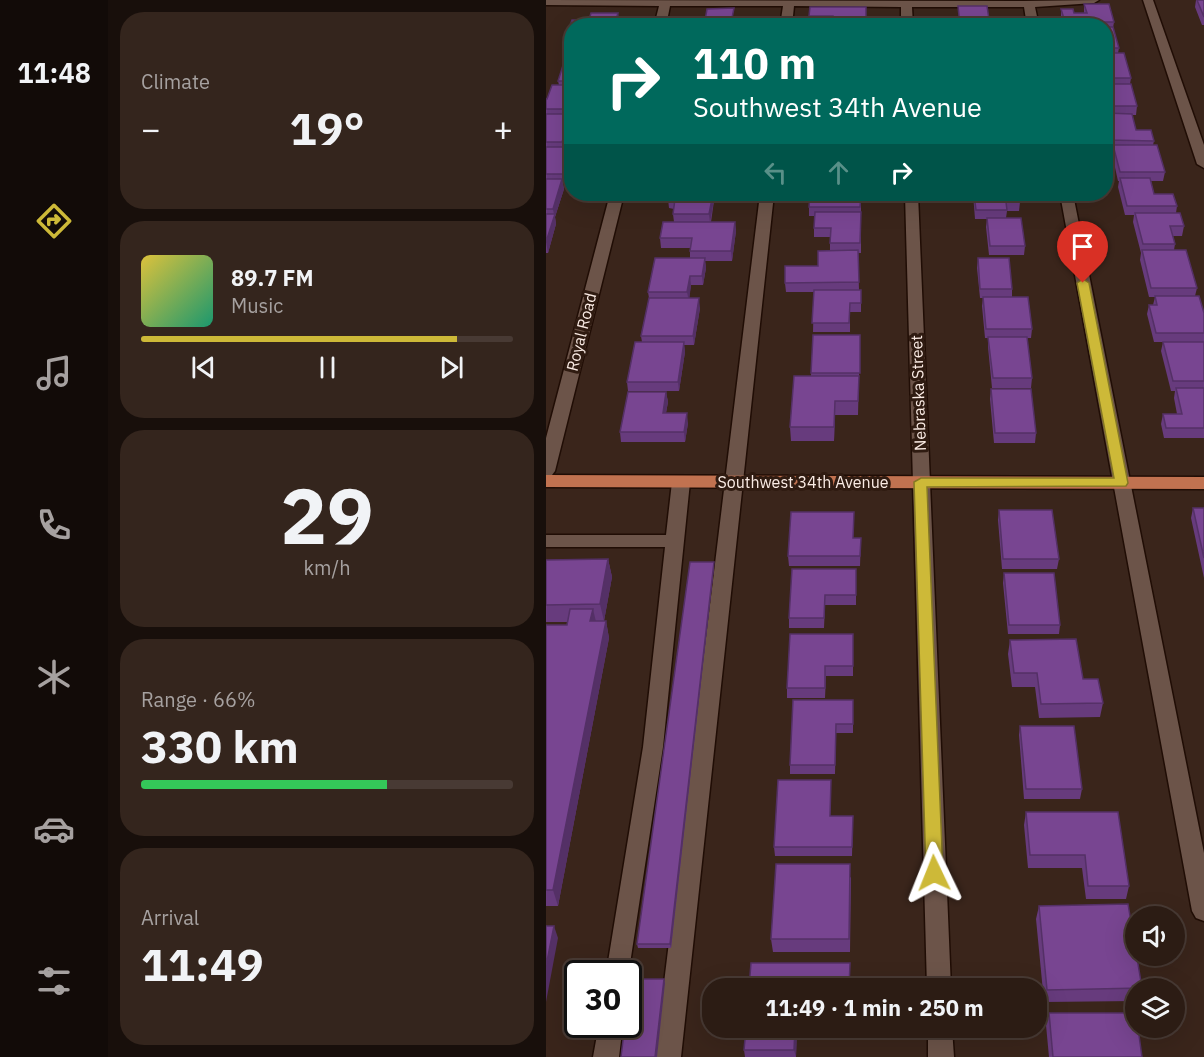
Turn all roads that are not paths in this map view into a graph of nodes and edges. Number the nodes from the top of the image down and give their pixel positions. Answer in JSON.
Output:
{"nodes":[{"id":1,"x":1094,"y":0,"type":"edge"},
{"id":2,"x":1148,"y":0,"type":"edge"},
{"id":3,"x":666,"y":1,"type":"edge"},
{"id":4,"x":547,"y":2,"type":"edge"},
{"id":5,"x":789,"y":2,"type":"edge"},
{"id":6,"x":906,"y":2,"type":"edge"},
{"id":7,"x":1029,"y":2,"type":"edge"},
{"id":8,"x":662,"y":18,"type":"edge"},
{"id":9,"x":787,"y":18,"type":"edge"},
{"id":10,"x":907,"y":18,"type":"edge"},
{"id":11,"x":1032,"y":18,"type":"edge"},
{"id":12,"x":1204,"y":164,"type":"edge"},
{"id":13,"x":615,"y":201,"type":"edge"},
{"id":14,"x":766,"y":201,"type":"edge"},
{"id":15,"x":911,"y":201,"type":"edge"},
{"id":16,"x":1067,"y":201,"type":"edge"},
{"id":17,"x":546,"y":471,"type":"edge"},
{"id":18,"x":546,"y":481,"type":"edge"},
{"id":19,"x":681,"y":482,"type":"junction"},
{"id":20,"x":733,"y":482,"type":"junction"},
{"id":21,"x":921,"y":482,"type":"junction"},
{"id":22,"x":1122,"y":483,"type":"junction"},
{"id":23,"x":1204,"y":483,"type":"edge"},
{"id":24,"x":546,"y":541,"type":"edge"},
{"id":25,"x":676,"y":541,"type":"junction"},
{"id":26,"x":1204,"y":911,"type":"edge"},
{"id":27,"x":620,"y":960,"type":"edge"},
{"id":28,"x":939,"y":978,"type":"edge"},
{"id":29,"x":608,"y":1038,"type":"edge"},
{"id":30,"x":940,"y":1038,"type":"edge"},
{"id":31,"x":606,"y":1057,"type":"edge"},
{"id":32,"x":668,"y":1057,"type":"edge"},
{"id":33,"x":941,"y":1057,"type":"edge"}],
"edges":[{"from":1,"to":7,"type":"street"},
{"from":2,"to":12,"type":"street"},
{"from":3,"to":4,"type":"street"},
{"from":3,"to":5,"type":"street"},
{"from":3,"to":8,"type":"street"},
{"from":5,"to":6,"type":"street"},
{"from":5,"to":9,"type":"street"},
{"from":6,"to":7,"type":"street"},
{"from":6,"to":10,"type":"street"},
{"from":7,"to":11,"type":"street"},
{"from":13,"to":17,"type":"street","name":"Royal Road"},
{"from":14,"to":20,"type":"street"},
{"from":15,"to":21,"type":"street","name":"Nebraska Street"},
{"from":16,"to":22,"type":"street"},
{"from":18,"to":19,"type":"main road","name":"Southwest 34th Avenue"},
{"from":19,"to":20,"type":"main road","name":"Southwest 34th Avenue"},
{"from":19,"to":25,"type":"street"},
{"from":20,"to":21,"type":"main road","name":"Southwest 34th Avenue"},
{"from":20,"to":32,"type":"street"},
{"from":21,"to":22,"type":"main road","name":"Southwest 34th Avenue"},
{"from":21,"to":28,"type":"street","name":"Nebraska Street"},
{"from":22,"to":23,"type":"main road","name":"Southwest 34th Avenue"},
{"from":22,"to":26,"type":"street"},
{"from":24,"to":25,"type":"street"},
{"from":25,"to":27,"type":"street"},
{"from":29,"to":31,"type":"street"},
{"from":30,"to":33,"type":"street"}]}
